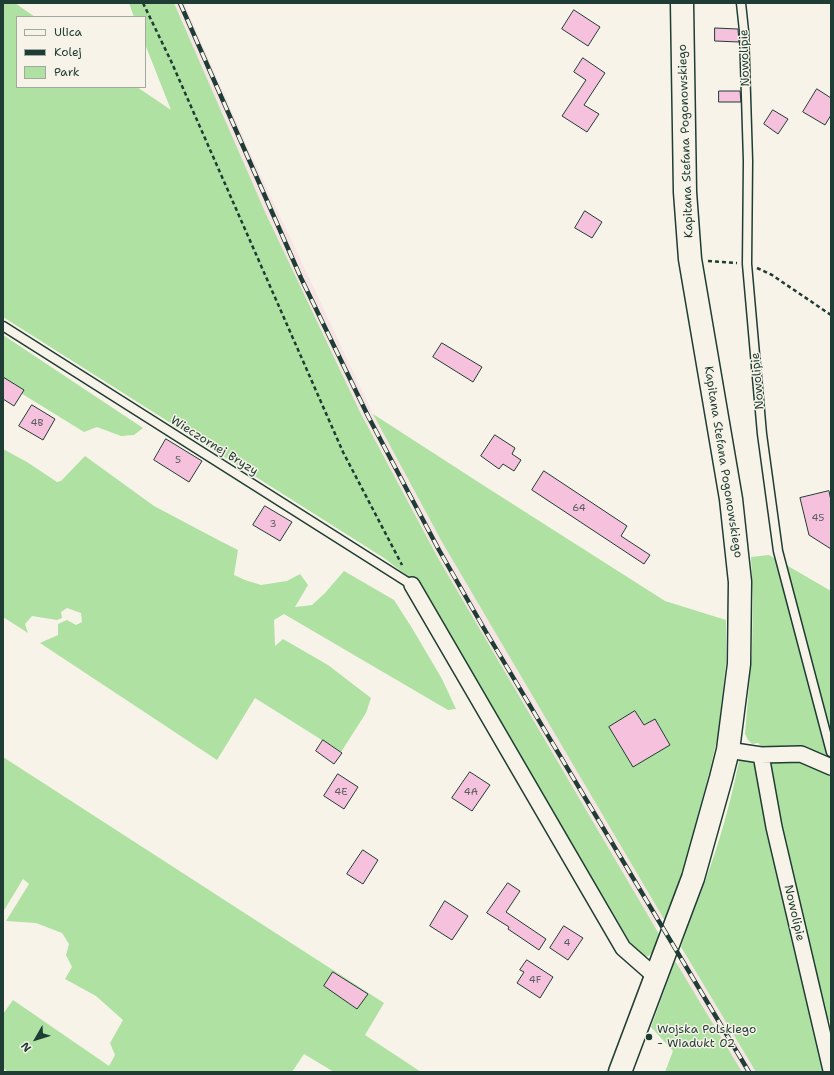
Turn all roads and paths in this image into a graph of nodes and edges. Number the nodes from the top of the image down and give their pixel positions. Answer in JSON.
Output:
{"nodes":[{"id":1,"x":142,"y":3,"type":"edge"},
{"id":2,"x":682,"y":3,"type":"edge"},
{"id":3,"x":741,"y":3,"type":"edge"},
{"id":4,"x":690,"y":259,"type":"junction"},
{"id":5,"x":747,"y":264,"type":"junction"},
{"id":6,"x":831,"y":314,"type":"edge"},
{"id":7,"x":3,"y":326,"type":"edge"},
{"id":8,"x":412,"y":585,"type":"junction"},
{"id":9,"x":728,"y":750,"type":"junction"},
{"id":10,"x":831,"y":752,"type":"edge"},
{"id":11,"x":761,"y":755,"type":"junction"},
{"id":12,"x":831,"y":767,"type":"edge"},
{"id":13,"x":656,"y":977,"type":"junction"},
{"id":14,"x":831,"y":1070,"type":"edge"},
{"id":15,"x":620,"y":1072,"type":"edge"}],
"edges":[{"from":1,"to":8,"type":"path"},
{"from":2,"to":4,"type":"main road","name":"Kapitana Stefana Pogonowskiego"},
{"from":3,"to":5,"type":"lane","name":"Nowolipie"},
{"from":4,"to":5,"type":"path"},
{"from":4,"to":9,"type":"main road","name":"Kapitana Stefana Pogonowskiego"},
{"from":5,"to":6,"type":"path"},
{"from":5,"to":10,"type":"lane","name":"Nowolipie"},
{"from":7,"to":8,"type":"lane","name":"Wieczornej Bryzy"},
{"from":8,"to":13,"type":"street"},
{"from":9,"to":11,"type":"street"},
{"from":9,"to":13,"type":"main road","name":"Kapitana Stefana Pogonowskiego"},
{"from":11,"to":12,"type":"street"},
{"from":11,"to":14,"type":"street","name":"Nowolipie"},
{"from":13,"to":15,"type":"main road","name":"Kapitana Stefana Pogonowskiego"}]}
